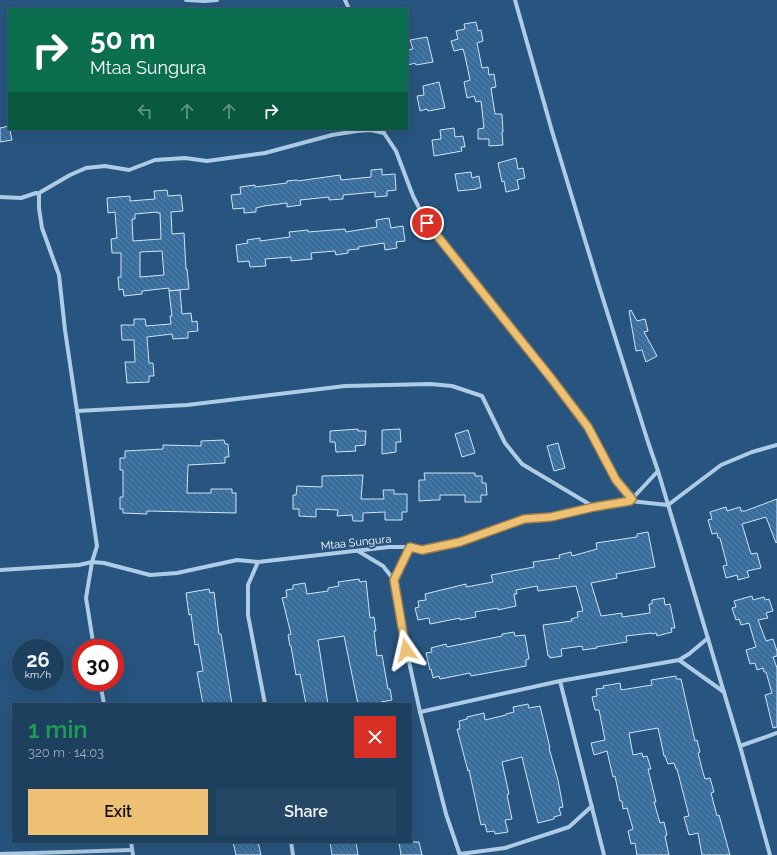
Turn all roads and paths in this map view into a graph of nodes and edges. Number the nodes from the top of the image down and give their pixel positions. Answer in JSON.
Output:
{"nodes":[{"id":1,"x":186,"y":0,"type":"edge"},
{"id":2,"x":217,"y":0,"type":"edge"},
{"id":3,"x":515,"y":0,"type":"edge"},
{"id":4,"x":364,"y":130,"type":"edge"},
{"id":5,"x":384,"y":131,"type":"edge"},
{"id":6,"x":39,"y":193,"type":"junction"},
{"id":7,"x":0,"y":197,"type":"edge"},
{"id":8,"x":77,"y":411,"type":"junction"},
{"id":9,"x":777,"y":445,"type":"edge"},
{"id":10,"x":658,"y":471,"type":"junction"},
{"id":11,"x":631,"y":500,"type":"junction"},
{"id":12,"x":668,"y":505,"type":"junction"},
{"id":13,"x":594,"y":507,"type":"junction"},
{"id":14,"x":410,"y":547,"type":"junction"},
{"id":15,"x":358,"y":551,"type":"junction"},
{"id":16,"x":92,"y":562,"type":"junction"},
{"id":17,"x":258,"y":562,"type":"junction"},
{"id":18,"x":0,"y":570,"type":"edge"},
{"id":19,"x":394,"y":580,"type":"junction"},
{"id":20,"x":708,"y":638,"type":"junction"},
{"id":21,"x":93,"y":639,"type":"edge"},
{"id":22,"x":679,"y":660,"type":"junction"},
{"id":23,"x":560,"y":681,"type":"junction"},
{"id":24,"x":102,"y":691,"type":"edge"},
{"id":25,"x":724,"y":692,"type":"junction"},
{"id":26,"x":104,"y":703,"type":"edge"},
{"id":27,"x":265,"y":703,"type":"edge"},
{"id":28,"x":420,"y":712,"type":"junction"},
{"id":29,"x":777,"y":733,"type":"edge"},
{"id":30,"x":740,"y":746,"type":"junction"},
{"id":31,"x":592,"y":806,"type":"junction"},
{"id":32,"x":131,"y":843,"type":"edge"},
{"id":33,"x":291,"y":843,"type":"edge"},
{"id":34,"x":133,"y":853,"type":"edge"},
{"id":35,"x":0,"y":854,"type":"edge"},
{"id":36,"x":460,"y":854,"type":"edge"},
{"id":37,"x":293,"y":855,"type":"edge"},
{"id":38,"x":604,"y":855,"type":"edge"},
{"id":39,"x":770,"y":855,"type":"edge"}],
"edges":[{"from":1,"to":2,"type":"street"},
{"from":3,"to":10,"type":"street"},
{"from":4,"to":6,"type":"street"},
{"from":5,"to":11,"type":"street"},
{"from":6,"to":7,"type":"street"},
{"from":6,"to":8,"type":"street"},
{"from":8,"to":13,"type":"street"},
{"from":8,"to":16,"type":"street"},
{"from":9,"to":12,"type":"street"},
{"from":10,"to":11,"type":"street"},
{"from":10,"to":12,"type":"street"},
{"from":11,"to":12,"type":"street","name":"Mtaa Sungura"},
{"from":11,"to":13,"type":"street","name":"Mtaa Sungura"},
{"from":12,"to":20,"type":"street"},
{"from":13,"to":14,"type":"street","name":"Mtaa Sungura"},
{"from":14,"to":15,"type":"street","name":"Mtaa Sungura"},
{"from":14,"to":19,"type":"street"},
{"from":15,"to":17,"type":"street","name":"Mtaa Sungura"},
{"from":15,"to":19,"type":"street"},
{"from":16,"to":17,"type":"street","name":"Mtaa Sungura"},
{"from":16,"to":18,"type":"street","name":"Mtaa Sungura"},
{"from":16,"to":21,"type":"street"},
{"from":17,"to":27,"type":"street"},
{"from":19,"to":28,"type":"street"},
{"from":20,"to":22,"type":"street"},
{"from":20,"to":25,"type":"street"},
{"from":22,"to":23,"type":"street"},
{"from":22,"to":25,"type":"street"},
{"from":23,"to":28,"type":"street"},
{"from":23,"to":31,"type":"street"},
{"from":24,"to":26,"type":"street"},
{"from":25,"to":30,"type":"street"},
{"from":28,"to":36,"type":"street"},
{"from":29,"to":30,"type":"street"},
{"from":30,"to":39,"type":"street"},
{"from":31,"to":36,"type":"street"},
{"from":31,"to":38,"type":"street"},
{"from":32,"to":34,"type":"street"},
{"from":33,"to":37,"type":"street"},
{"from":34,"to":35,"type":"street"}]}
